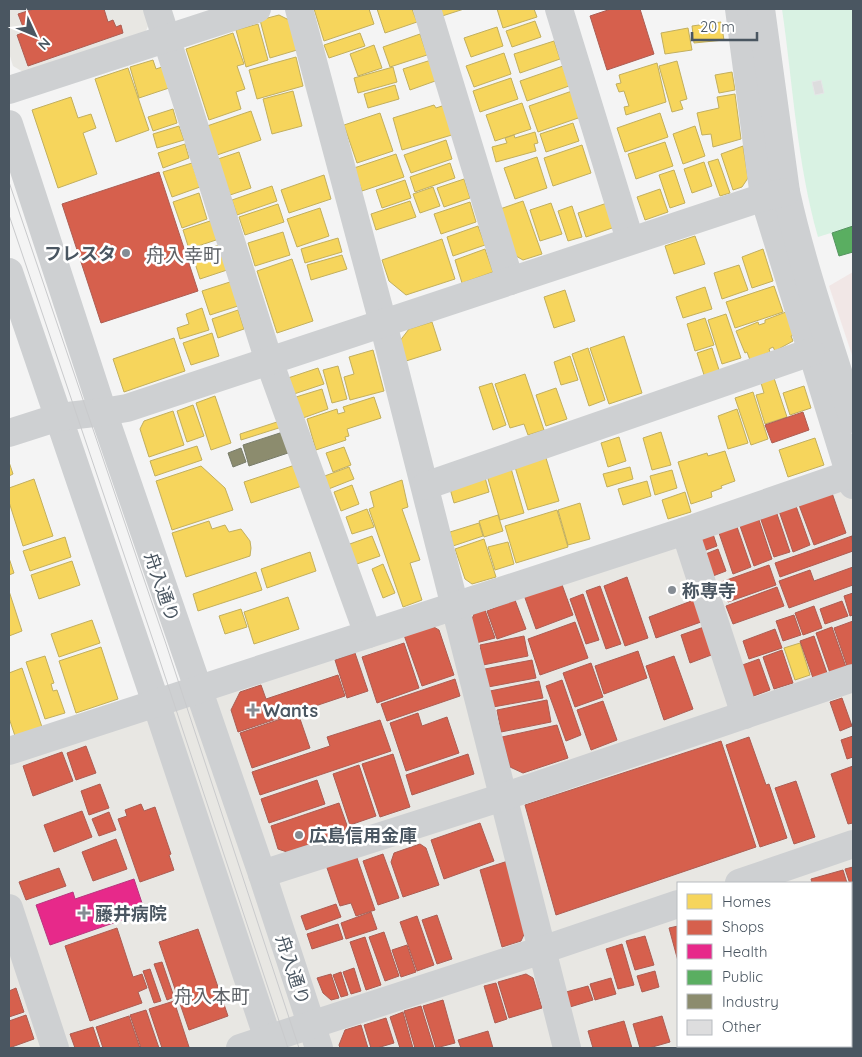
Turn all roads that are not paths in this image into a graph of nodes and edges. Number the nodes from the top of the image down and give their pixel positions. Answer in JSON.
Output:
{"nodes":[{"id":1,"x":157,"y":9,"type":"edge"},
{"id":2,"x":257,"y":9,"type":"edge"},
{"id":3,"x":299,"y":9,"type":"edge"},
{"id":4,"x":427,"y":9,"type":"edge"},
{"id":5,"x":559,"y":9,"type":"edge"},
{"id":6,"x":739,"y":9,"type":"edge"},
{"id":7,"x":761,"y":9,"type":"edge"},
{"id":8,"x":166,"y":39,"type":"junction"},
{"id":9,"x":9,"y":90,"type":"edge"},
{"id":10,"x":9,"y":124,"type":"edge"},
{"id":11,"x":775,"y":195,"type":"junction"},
{"id":12,"x":630,"y":240,"type":"junction"},
{"id":13,"x":9,"y":272,"type":"edge"},
{"id":14,"x":510,"y":281,"type":"junction"},
{"id":15,"x":383,"y":323,"type":"junction"},
{"id":16,"x":811,"y":352,"type":"junction"},
{"id":17,"x":269,"y":361,"type":"junction"},
{"id":18,"x":103,"y":412,"type":"junction"},
{"id":19,"x":59,"y":416,"type":"junction"},
{"id":20,"x":853,"y":419,"type":"edge"},
{"id":21,"x":9,"y":433,"type":"edge"},
{"id":22,"x":852,"y":477,"type":"edge"},
{"id":23,"x":425,"y":486,"type":"junction"},
{"id":24,"x":685,"y":531,"type":"junction"},
{"id":25,"x":454,"y":606,"type":"junction"},
{"id":26,"x":368,"y":634,"type":"junction"},
{"id":27,"x":853,"y":678,"type":"edge"},
{"id":28,"x":198,"y":689,"type":"junction"},
{"id":29,"x":156,"y":703,"type":"junction"},
{"id":30,"x":744,"y":715,"type":"junction"},
{"id":31,"x":9,"y":751,"type":"edge"},
{"id":32,"x":503,"y":797,"type":"junction"},
{"id":33,"x":853,"y":844,"type":"edge"},
{"id":34,"x":262,"y":874,"type":"junction"},
{"id":35,"x":742,"y":882,"type":"edge"},
{"id":36,"x":677,"y":904,"type":"edge"},
{"id":37,"x":9,"y":908,"type":"edge"},
{"id":38,"x":14,"y":945,"type":"edge"},
{"id":39,"x":542,"y":950,"type":"junction"},
{"id":40,"x":315,"y":1037,"type":"edge"},
{"id":41,"x":269,"y":1044,"type":"edge"},
{"id":42,"x":54,"y":1048,"type":"edge"},
{"id":43,"x":240,"y":1048,"type":"edge"},
{"id":44,"x":567,"y":1048,"type":"edge"}],
"edges":[{"from":1,"to":8,"type":"street"},
{"from":2,"to":8,"type":"street"},
{"from":3,"to":15,"type":"street"},
{"from":4,"to":14,"type":"street"},
{"from":5,"to":12,"type":"street"},
{"from":6,"to":11,"type":"street"},
{"from":7,"to":11,"type":"street"},
{"from":8,"to":9,"type":"street"},
{"from":8,"to":17,"type":"street"},
{"from":10,"to":18,"type":"street","name":"舟入通り"},
{"from":11,"to":12,"type":"street"},
{"from":11,"to":16,"type":"street"},
{"from":11,"to":20,"type":"street"},
{"from":12,"to":14,"type":"street"},
{"from":13,"to":19,"type":"street"},
{"from":14,"to":15,"type":"street"},
{"from":15,"to":17,"type":"street"},
{"from":15,"to":23,"type":"street"},
{"from":16,"to":22,"type":"street"},
{"from":16,"to":23,"type":"street"},
{"from":17,"to":18,"type":"street"},
{"from":17,"to":26,"type":"street"},
{"from":18,"to":19,"type":"street"},
{"from":18,"to":28,"type":"street","name":"舟入通り"},
{"from":19,"to":21,"type":"street"},
{"from":19,"to":29,"type":"street"},
{"from":22,"to":24,"type":"street"},
{"from":23,"to":25,"type":"street"},
{"from":24,"to":25,"type":"street"},
{"from":24,"to":30,"type":"street"},
{"from":25,"to":26,"type":"street"},
{"from":25,"to":32,"type":"street"},
{"from":26,"to":28,"type":"street"},
{"from":27,"to":30,"type":"street"},
{"from":28,"to":29,"type":"street"},
{"from":28,"to":34,"type":"street","name":"舟入通り"},
{"from":29,"to":31,"type":"street"},
{"from":29,"to":41,"type":"street"},
{"from":30,"to":32,"type":"street"},
{"from":32,"to":34,"type":"street"},
{"from":32,"to":39,"type":"street"},
{"from":33,"to":35,"type":"street"},
{"from":34,"to":40,"type":"street","name":"舟入通り"},
{"from":36,"to":39,"type":"street"},
{"from":37,"to":38,"type":"street"},
{"from":38,"to":42,"type":"street"},
{"from":39,"to":40,"type":"street"},
{"from":39,"to":44,"type":"street"},
{"from":40,"to":41,"type":"street"},
{"from":41,"to":43,"type":"street"}]}
